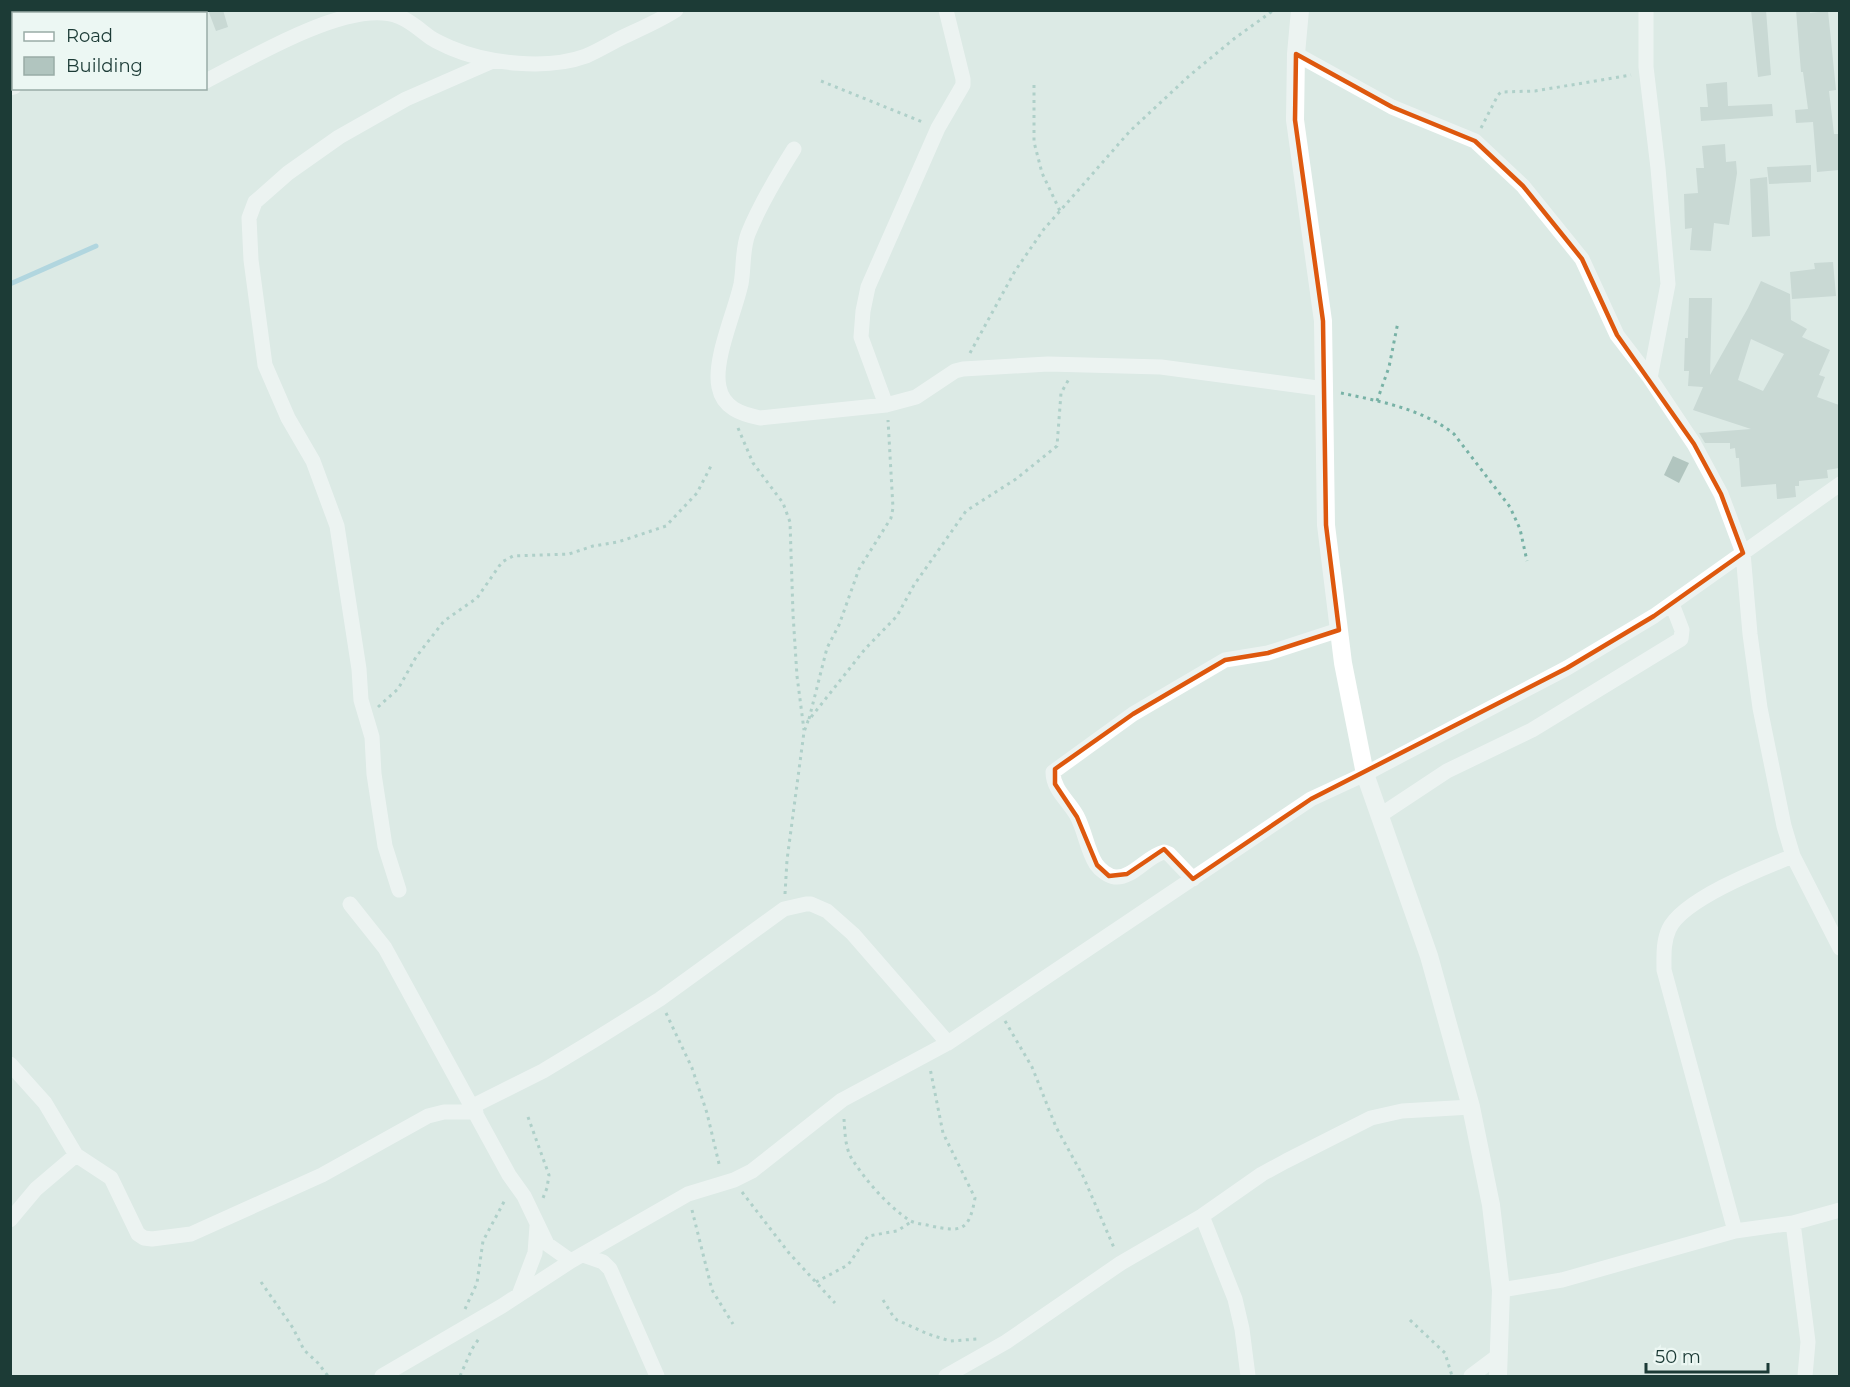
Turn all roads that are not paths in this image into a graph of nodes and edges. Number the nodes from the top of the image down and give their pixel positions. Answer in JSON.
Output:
{"nodes":[{"id":1,"x":676,"y":10,"type":"edge"},
{"id":2,"x":946,"y":10,"type":"edge"},
{"id":3,"x":1300,"y":10,"type":"edge"},
{"id":4,"x":1646,"y":10,"type":"edge"},
{"id":5,"x":1296,"y":54,"type":"junction"},
{"id":6,"x":493,"y":61,"type":"junction"},
{"id":7,"x":207,"y":80,"type":"edge"},
{"id":8,"x":794,"y":149,"type":"dead end"},
{"id":9,"x":1650,"y":378,"type":"junction"},
{"id":10,"x":1324,"y":390,"type":"junction"},
{"id":11,"x":885,"y":405,"type":"junction"},
{"id":12,"x":1839,"y":484,"type":"edge"},
{"id":13,"x":1743,"y":553,"type":"junction"},
{"id":14,"x":1672,"y":604,"type":"junction"},
{"id":15,"x":1339,"y":630,"type":"junction"},
{"id":16,"x":1365,"y":774,"type":"junction"},
{"id":17,"x":1379,"y":816,"type":"junction"},
{"id":18,"x":1793,"y":856,"type":"junction"},
{"id":19,"x":1193,"y":879,"type":"junction"},
{"id":20,"x":399,"y":890,"type":"dead end"},
{"id":21,"x":350,"y":904,"type":"dead end"},
{"id":22,"x":1838,"y":938,"type":"edge"},
{"id":23,"x":948,"y":1043,"type":"junction"},
{"id":24,"x":10,"y":1064,"type":"edge"},
{"id":25,"x":1471,"y":1107,"type":"junction"},
{"id":26,"x":474,"y":1109,"type":"junction"},
{"id":27,"x":76,"y":1155,"type":"junction"},
{"id":28,"x":1839,"y":1210,"type":"edge"},
{"id":29,"x":1202,"y":1216,"type":"junction"},
{"id":30,"x":10,"y":1220,"type":"edge"},
{"id":31,"x":536,"y":1220,"type":"junction"},
{"id":32,"x":1793,"y":1224,"type":"junction"},
{"id":33,"x":1735,"y":1231,"type":"junction"},
{"id":34,"x":577,"y":1258,"type":"junction"},
{"id":35,"x":1501,"y":1290,"type":"junction"},
{"id":36,"x":519,"y":1295,"type":"junction"},
{"id":37,"x":1498,"y":1355,"type":"junction"},
{"id":38,"x":382,"y":1377,"type":"edge"},
{"id":39,"x":657,"y":1377,"type":"edge"},
{"id":40,"x":946,"y":1377,"type":"edge"},
{"id":41,"x":1248,"y":1377,"type":"edge"},
{"id":42,"x":1471,"y":1377,"type":"edge"},
{"id":43,"x":1498,"y":1377,"type":"edge"},
{"id":44,"x":1805,"y":1377,"type":"edge"}],
"edges":[{"from":1,"to":6,"type":"street"},
{"from":2,"to":11,"type":"street"},
{"from":3,"to":5,"type":"street"},
{"from":4,"to":9,"type":"street"},
{"from":5,"to":9,"type":"street"},
{"from":5,"to":10,"type":"street"},
{"from":6,"to":7,"type":"street"},
{"from":6,"to":20,"type":"street"},
{"from":8,"to":11,"type":"street"},
{"from":9,"to":13,"type":"street"},
{"from":10,"to":11,"type":"street"},
{"from":10,"to":15,"type":"street"},
{"from":12,"to":13,"type":"street"},
{"from":13,"to":14,"type":"street"},
{"from":13,"to":18,"type":"street"},
{"from":14,"to":16,"type":"street"},
{"from":14,"to":17,"type":"street"},
{"from":15,"to":16,"type":"street"},
{"from":15,"to":19,"type":"street"},
{"from":16,"to":17,"type":"street"},
{"from":16,"to":19,"type":"street"},
{"from":17,"to":25,"type":"street"},
{"from":18,"to":22,"type":"street"},
{"from":18,"to":33,"type":"street"},
{"from":19,"to":23,"type":"street"},
{"from":21,"to":26,"type":"street"},
{"from":23,"to":26,"type":"street"},
{"from":23,"to":34,"type":"street"},
{"from":24,"to":27,"type":"street"},
{"from":25,"to":29,"type":"street"},
{"from":25,"to":35,"type":"street"},
{"from":26,"to":27,"type":"street"},
{"from":26,"to":31,"type":"street"},
{"from":27,"to":30,"type":"street"},
{"from":28,"to":32,"type":"street"},
{"from":29,"to":40,"type":"street"},
{"from":29,"to":41,"type":"street"},
{"from":31,"to":34,"type":"street"},
{"from":31,"to":36,"type":"street"},
{"from":32,"to":33,"type":"street"},
{"from":32,"to":44,"type":"street"},
{"from":33,"to":35,"type":"street"},
{"from":34,"to":36,"type":"street"},
{"from":34,"to":39,"type":"street"},
{"from":35,"to":37,"type":"street"},
{"from":36,"to":38,"type":"street"},
{"from":37,"to":42,"type":"street"},
{"from":37,"to":43,"type":"street"}]}
